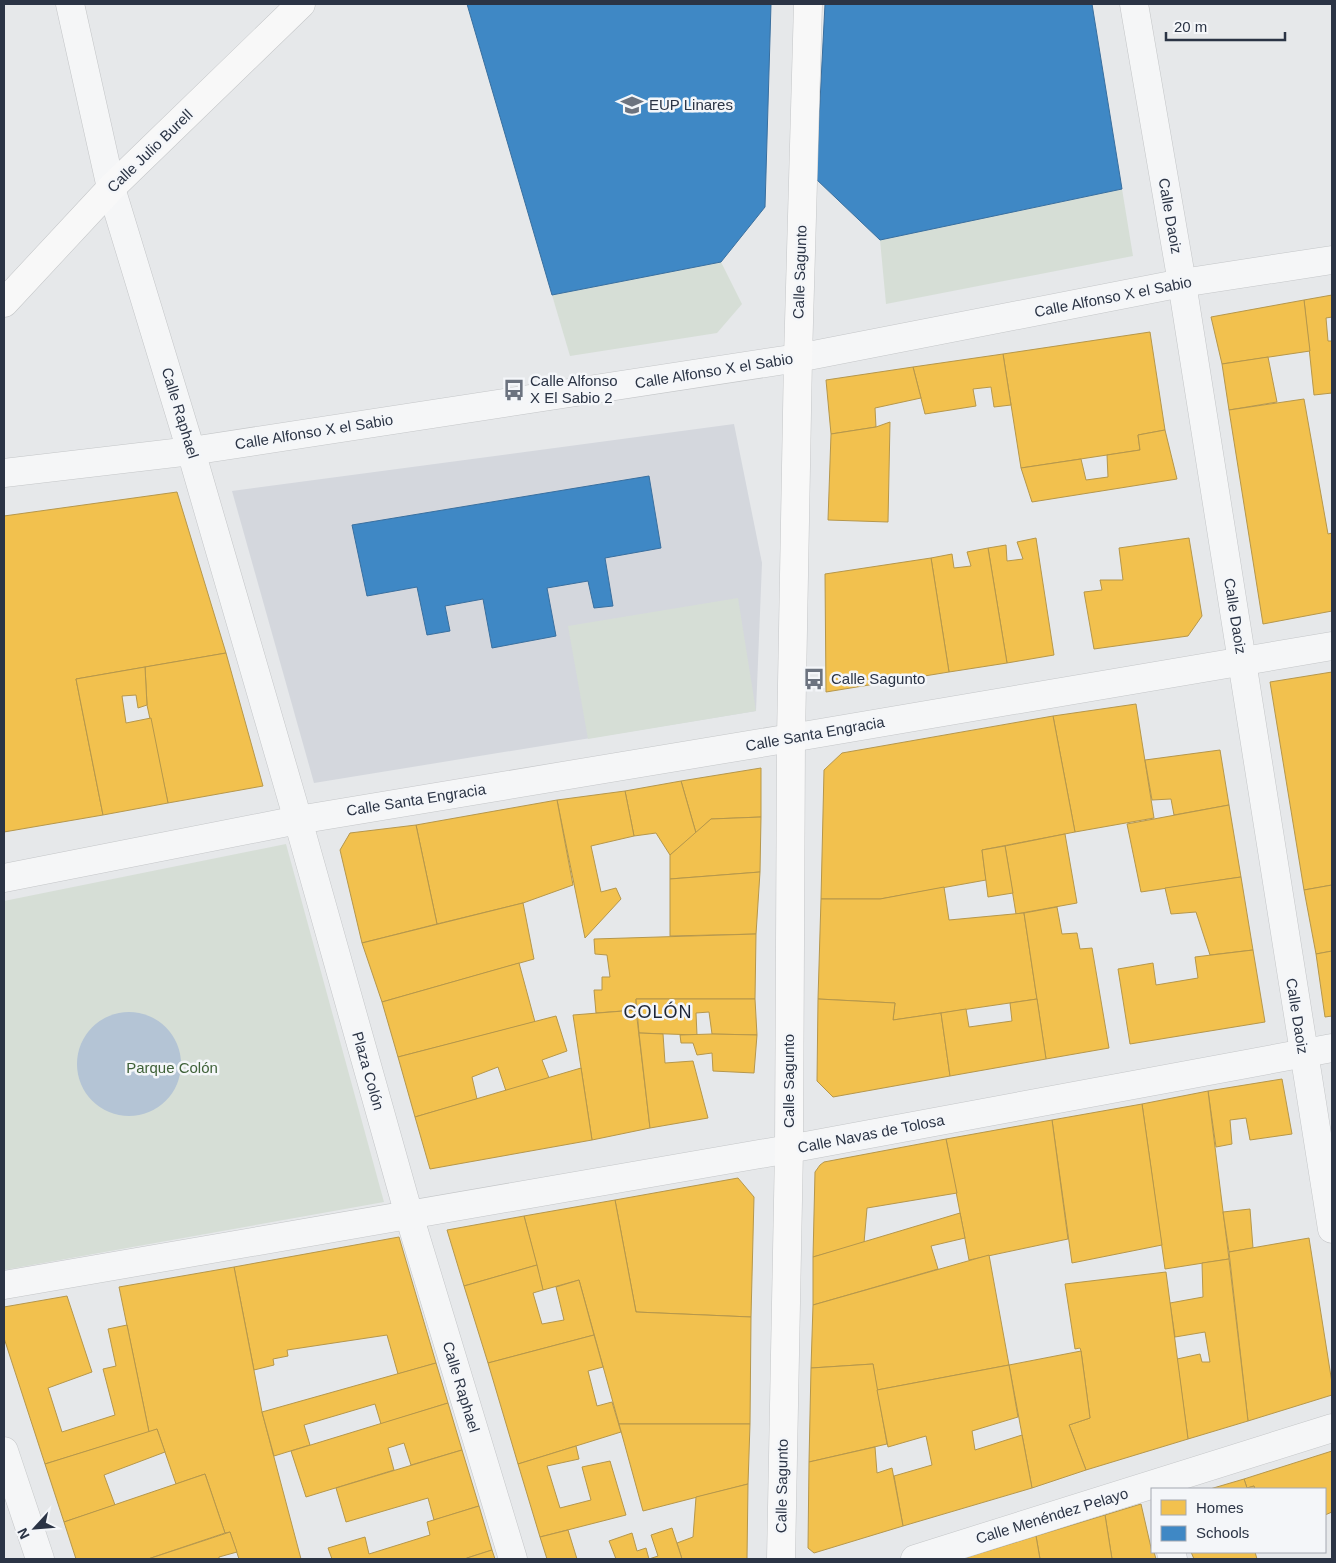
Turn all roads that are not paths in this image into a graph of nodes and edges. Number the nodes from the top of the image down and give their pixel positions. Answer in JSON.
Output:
{"nodes":[{"id":1,"x":70,"y":4,"type":"edge"},
{"id":2,"x":301,"y":4,"type":"edge"},
{"id":3,"x":808,"y":4,"type":"edge"},
{"id":4,"x":1134,"y":4,"type":"edge"},
{"id":5,"x":112,"y":188,"type":"junction"},
{"id":6,"x":1332,"y":260,"type":"edge"},
{"id":7,"x":1182,"y":283,"type":"junction"},
{"id":8,"x":4,"y":303,"type":"edge"},
{"id":9,"x":798,"y":358,"type":"junction"},
{"id":10,"x":191,"y":451,"type":"junction"},
{"id":11,"x":4,"y":473,"type":"edge"},
{"id":12,"x":1332,"y":646,"type":"edge"},
{"id":13,"x":1242,"y":662,"type":"junction"},
{"id":14,"x":791,"y":738,"type":"junction"},
{"id":15,"x":298,"y":820,"type":"junction"},
{"id":16,"x":4,"y":878,"type":"edge"},
{"id":17,"x":1332,"y":1048,"type":"edge"},
{"id":18,"x":1303,"y":1053,"type":"junction"},
{"id":19,"x":788,"y":1149,"type":"junction"},
{"id":20,"x":409,"y":1215,"type":"junction"},
{"id":21,"x":1332,"y":1229,"type":"edge"},
{"id":22,"x":4,"y":1285,"type":"edge"},
{"id":23,"x":1332,"y":1428,"type":"edge"},
{"id":24,"x":4,"y":1451,"type":"edge"},
{"id":25,"x":1155,"y":1487,"type":"edge"},
{"id":26,"x":1151,"y":1488,"type":"edge"},
{"id":27,"x":40,"y":1559,"type":"edge"},
{"id":28,"x":513,"y":1559,"type":"edge"},
{"id":29,"x":781,"y":1559,"type":"edge"},
{"id":30,"x":915,"y":1559,"type":"edge"}],
"edges":[{"from":1,"to":5,"type":"street","name":"Calle Raphael"},
{"from":2,"to":5,"type":"street","name":"Calle Julio Burell"},
{"from":3,"to":9,"type":"street","name":"Calle Sagunto"},
{"from":4,"to":7,"type":"street","name":"Calle Daoiz"},
{"from":5,"to":8,"type":"street","name":"Calle Julio Burell"},
{"from":5,"to":10,"type":"street","name":"Calle Raphael"},
{"from":6,"to":7,"type":"street","name":"Calle Alfonso X el Sabio"},
{"from":7,"to":9,"type":"street","name":"Calle Alfonso X el Sabio"},
{"from":7,"to":13,"type":"street","name":"Calle Daoiz"},
{"from":9,"to":10,"type":"street","name":"Calle Alfonso X el Sabio"},
{"from":9,"to":14,"type":"street","name":"Calle Sagunto"},
{"from":10,"to":11,"type":"street","name":"Calle Alfonso X el Sabio"},
{"from":10,"to":15,"type":"street","name":"Calle Raphael"},
{"from":12,"to":13,"type":"street","name":"Calle Santa Engracia"},
{"from":13,"to":14,"type":"street","name":"Calle Santa Engracia"},
{"from":13,"to":18,"type":"street","name":"Calle Daoiz"},
{"from":14,"to":15,"type":"street","name":"Calle Santa Engracia"},
{"from":14,"to":19,"type":"street","name":"Calle Sagunto"},
{"from":15,"to":16,"type":"street"},
{"from":15,"to":20,"type":"street","name":"Plaza Colón"},
{"from":17,"to":18,"type":"street","name":"Calle Navas de Tolosa"},
{"from":18,"to":19,"type":"street","name":"Calle Navas de Tolosa"},
{"from":18,"to":21,"type":"street","name":"Calle Daoiz"},
{"from":19,"to":20,"type":"street","name":"Calle Navas de Tolosa"},
{"from":19,"to":29,"type":"street","name":"Calle Sagunto"},
{"from":20,"to":22,"type":"street"},
{"from":20,"to":28,"type":"street","name":"Calle Raphael"},
{"from":23,"to":25,"type":"street","name":"Calle Menéndez Pelayo"},
{"from":24,"to":27,"type":"street"},
{"from":26,"to":30,"type":"street","name":"Calle Menéndez Pelayo"}]}
